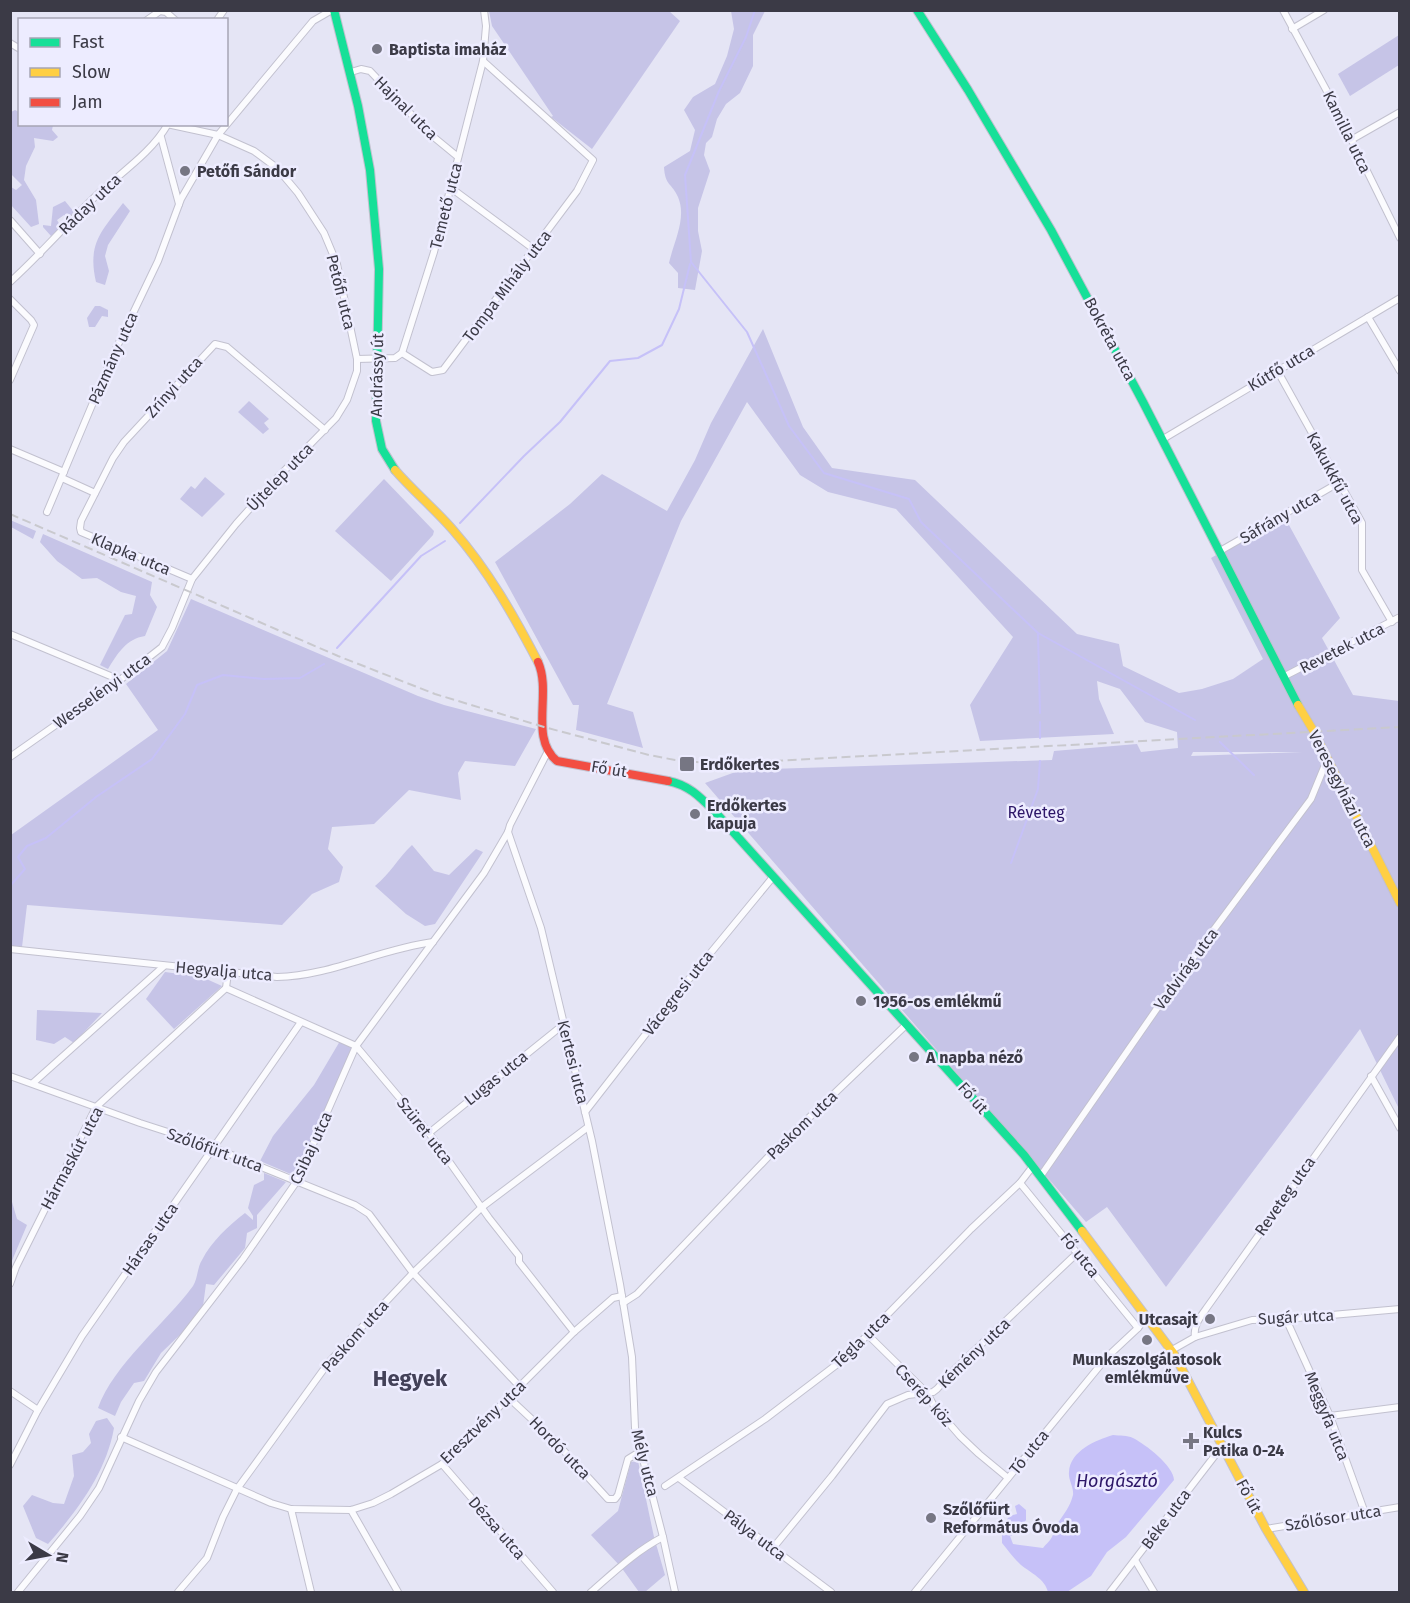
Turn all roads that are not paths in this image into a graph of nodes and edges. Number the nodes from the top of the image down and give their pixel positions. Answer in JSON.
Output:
{"nodes":[{"id":1,"x":333,"y":10,"type":"edge"},
{"id":2,"x":484,"y":10,"type":"edge"},
{"id":3,"x":917,"y":10,"type":"edge"},
{"id":4,"x":1282,"y":10,"type":"edge"},
{"id":5,"x":1324,"y":10,"type":"edge"},
{"id":6,"x":149,"y":18,"type":"edge"},
{"id":7,"x":173,"y":18,"type":"edge"},
{"id":8,"x":1292,"y":29,"type":"junction"},
{"id":9,"x":483,"y":61,"type":"junction"},
{"id":10,"x":351,"y":72,"type":"junction"},
{"id":11,"x":1400,"y":112,"type":"edge"},
{"id":12,"x":228,"y":123,"type":"edge"},
{"id":13,"x":167,"y":126,"type":"edge"},
{"id":14,"x":173,"y":126,"type":"edge"},
{"id":15,"x":226,"y":126,"type":"edge"},
{"id":16,"x":218,"y":135,"type":"junction"},
{"id":17,"x":161,"y":137,"type":"junction"},
{"id":18,"x":1351,"y":140,"type":"junction"},
{"id":19,"x":458,"y":156,"type":"junction"},
{"id":20,"x":451,"y":188,"type":"junction"},
{"id":21,"x":179,"y":205,"type":"junction"},
{"id":22,"x":10,"y":220,"type":"edge"},
{"id":23,"x":1400,"y":238,"type":"edge"},
{"id":24,"x":535,"y":250,"type":"junction"},
{"id":25,"x":40,"y":255,"type":"junction"},
{"id":26,"x":10,"y":282,"type":"edge"},
{"id":27,"x":1400,"y":298,"type":"edge"},
{"id":28,"x":10,"y":299,"type":"edge"},
{"id":29,"x":1368,"y":318,"type":"junction"},
{"id":30,"x":402,"y":353,"type":"junction"},
{"id":31,"x":357,"y":359,"type":"junction"},
{"id":32,"x":377,"y":360,"type":"junction"},
{"id":33,"x":1277,"y":370,"type":"junction"},
{"id":34,"x":357,"y":371,"type":"joint"},
{"id":35,"x":1400,"y":371,"type":"edge"},
{"id":36,"x":10,"y":380,"type":"edge"},
{"id":37,"x":325,"y":430,"type":"junction"},
{"id":38,"x":1163,"y":439,"type":"junction"},
{"id":39,"x":10,"y":449,"type":"edge"},
{"id":40,"x":63,"y":475,"type":"junction"},
{"id":41,"x":1340,"y":482,"type":"junction"},
{"id":42,"x":95,"y":493,"type":"junction"},
{"id":43,"x":47,"y":512,"type":"dead end"},
{"id":44,"x":81,"y":521,"type":"joint"},
{"id":45,"x":1220,"y":551,"type":"junction"},
{"id":46,"x":192,"y":579,"type":"junction"},
{"id":47,"x":1400,"y":617,"type":"edge"},
{"id":48,"x":1392,"y":621,"type":"junction"},
{"id":49,"x":10,"y":634,"type":"edge"},
{"id":50,"x":1283,"y":677,"type":"junction"},
{"id":51,"x":120,"y":680,"type":"junction"},
{"id":52,"x":547,"y":753,"type":"junction"},
{"id":53,"x":10,"y":757,"type":"edge"},
{"id":54,"x":1327,"y":760,"type":"junction"},
{"id":55,"x":508,"y":832,"type":"junction"},
{"id":56,"x":773,"y":877,"type":"junction"},
{"id":57,"x":1400,"y":903,"type":"edge"},
{"id":58,"x":434,"y":942,"type":"junction"},
{"id":59,"x":10,"y":949,"type":"edge"},
{"id":60,"x":164,"y":966,"type":"junction"},
{"id":61,"x":228,"y":972,"type":"junction"},
{"id":62,"x":226,"y":988,"type":"junction"},
{"id":63,"x":301,"y":1022,"type":"junction"},
{"id":64,"x":564,"y":1024,"type":"junction"},
{"id":65,"x":907,"y":1024,"type":"junction"},
{"id":66,"x":1400,"y":1037,"type":"edge"},
{"id":67,"x":356,"y":1046,"type":"junction"},
{"id":68,"x":10,"y":1076,"type":"edge"},
{"id":69,"x":1371,"y":1076,"type":"junction"},
{"id":70,"x":33,"y":1083,"type":"junction"},
{"id":71,"x":96,"y":1107,"type":"junction"},
{"id":72,"x":585,"y":1112,"type":"junction"},
{"id":73,"x":588,"y":1127,"type":"junction"},
{"id":74,"x":1400,"y":1128,"type":"edge"},
{"id":75,"x":429,"y":1133,"type":"junction"},
{"id":76,"x":213,"y":1148,"type":"junction"},
{"id":77,"x":1033,"y":1166,"type":"junction"},
{"id":78,"x":1040,"y":1177,"type":"junction"},
{"id":79,"x":297,"y":1181,"type":"junction"},
{"id":80,"x":1020,"y":1183,"type":"junction"},
{"id":81,"x":482,"y":1207,"type":"junction"},
{"id":82,"x":1079,"y":1254,"type":"junction"},
{"id":83,"x":413,"y":1273,"type":"junction"},
{"id":84,"x":10,"y":1284,"type":"edge"},
{"id":85,"x":622,"y":1299,"type":"junction"},
{"id":86,"x":1400,"y":1309,"type":"edge"},
{"id":87,"x":1147,"y":1316,"type":"junction"},
{"id":88,"x":1286,"y":1319,"type":"junction"},
{"id":89,"x":1138,"y":1328,"type":"junction"},
{"id":90,"x":574,"y":1332,"type":"junction"},
{"id":91,"x":868,"y":1335,"type":"junction"},
{"id":92,"x":1195,"y":1337,"type":"junction"},
{"id":93,"x":1172,"y":1350,"type":"junction"},
{"id":94,"x":520,"y":1387,"type":"junction"},
{"id":95,"x":10,"y":1391,"type":"edge"},
{"id":96,"x":927,"y":1393,"type":"junction"},
{"id":97,"x":509,"y":1398,"type":"junction"},
{"id":98,"x":1400,"y":1407,"type":"edge"},
{"id":99,"x":38,"y":1410,"type":"junction"},
{"id":100,"x":1329,"y":1416,"type":"junction"},
{"id":101,"x":121,"y":1437,"type":"junction"},
{"id":102,"x":1223,"y":1445,"type":"junction"},
{"id":103,"x":641,"y":1451,"type":"junction"},
{"id":104,"x":442,"y":1464,"type":"junction"},
{"id":105,"x":10,"y":1465,"type":"edge"},
{"id":106,"x":1008,"y":1478,"type":"junction"},
{"id":107,"x":679,"y":1479,"type":"junction"},
{"id":108,"x":665,"y":1486,"type":"dead end"},
{"id":109,"x":237,"y":1489,"type":"junction"},
{"id":110,"x":1400,"y":1507,"type":"edge"},
{"id":111,"x":291,"y":1509,"type":"junction"},
{"id":112,"x":351,"y":1510,"type":"junction"},
{"id":113,"x":1365,"y":1513,"type":"junction"},
{"id":114,"x":1266,"y":1529,"type":"junction"},
{"id":115,"x":663,"y":1537,"type":"junction"},
{"id":116,"x":772,"y":1548,"type":"junction"},
{"id":117,"x":1135,"y":1560,"type":"junction"},
{"id":118,"x":18,"y":1593,"type":"edge"},
{"id":119,"x":178,"y":1593,"type":"edge"},
{"id":120,"x":311,"y":1593,"type":"edge"},
{"id":121,"x":398,"y":1593,"type":"edge"},
{"id":122,"x":553,"y":1593,"type":"edge"},
{"id":123,"x":591,"y":1593,"type":"edge"},
{"id":124,"x":675,"y":1593,"type":"edge"},
{"id":125,"x":831,"y":1593,"type":"edge"},
{"id":126,"x":915,"y":1593,"type":"edge"},
{"id":127,"x":1110,"y":1593,"type":"edge"},
{"id":128,"x":1154,"y":1593,"type":"edge"},
{"id":129,"x":1304,"y":1593,"type":"edge"}],
"edges":[{"from":1,"to":10,"type":"main road","name":"Andrássy út"},
{"from":1,"to":12,"type":"street"},
{"from":2,"to":9,"type":"street","name":"Temető utca"},
{"from":3,"to":38,"type":"main road","name":"Bokréta utca"},
{"from":4,"to":8,"type":"street","name":"Kamilla utca"},
{"from":5,"to":8,"type":"street"},
{"from":6,"to":7,"type":"street"},
{"from":8,"to":18,"type":"street","name":"Kamilla utca"},
{"from":9,"to":19,"type":"street","name":"Temető utca"},
{"from":9,"to":24,"type":"street","name":"Tompa Mihály utca"},
{"from":10,"to":19,"type":"street","name":"Hajnal utca"},
{"from":10,"to":32,"type":"main road","name":"Andrássy út"},
{"from":11,"to":18,"type":"street"},
{"from":13,"to":17,"type":"street","name":"Ráday utca"},
{"from":14,"to":16,"type":"street","name":"Petőfi utca"},
{"from":15,"to":16,"type":"street"},
{"from":16,"to":21,"type":"street","name":"Pázmány utca"},
{"from":16,"to":31,"type":"street","name":"Petőfi utca"},
{"from":17,"to":21,"type":"street"},
{"from":17,"to":25,"type":"street","name":"Ráday utca"},
{"from":18,"to":23,"type":"street","name":"Kamilla utca"},
{"from":19,"to":20,"type":"street","name":"Temető utca"},
{"from":20,"to":24,"type":"street"},
{"from":20,"to":30,"type":"street","name":"Temető utca"},
{"from":21,"to":40,"type":"street","name":"Pázmány utca"},
{"from":22,"to":25,"type":"street"},
{"from":24,"to":30,"type":"street","name":"Tompa Mihály utca"},
{"from":25,"to":26,"type":"street","name":"Ráday utca"},
{"from":27,"to":29,"type":"street","name":"Kútfő utca"},
{"from":28,"to":36,"type":"street"},
{"from":29,"to":33,"type":"street","name":"Kútfő utca"},
{"from":29,"to":35,"type":"street"},
{"from":30,"to":32,"type":"street"},
{"from":31,"to":32,"type":"street"},
{"from":31,"to":34,"type":"street","name":"Petőfi utca"},
{"from":32,"to":52,"type":"main road","name":"Andrássy út"},
{"from":33,"to":38,"type":"street","name":"Kútfő utca"},
{"from":33,"to":41,"type":"street","name":"Kakukkfű utca"},
{"from":34,"to":37,"type":"street","name":"Újtelep utca"},
{"from":37,"to":42,"type":"street","name":"Zrínyi utca"},
{"from":37,"to":46,"type":"street","name":"Újtelep utca"},
{"from":38,"to":45,"type":"main road","name":"Bokréta utca"},
{"from":39,"to":40,"type":"street"},
{"from":40,"to":42,"type":"street"},
{"from":40,"to":43,"type":"street","name":"Pázmány utca"},
{"from":41,"to":45,"type":"street","name":"Sáfrány utca"},
{"from":41,"to":48,"type":"street","name":"Kakukkfű utca"},
{"from":42,"to":44,"type":"street","name":"Zrínyi utca"},
{"from":44,"to":46,"type":"street","name":"Klapka utca"},
{"from":45,"to":50,"type":"main road","name":"Bokréta utca"},
{"from":46,"to":51,"type":"street","name":"Wesselényi utca"},
{"from":47,"to":48,"type":"street","name":"Revetek utca"},
{"from":48,"to":50,"type":"street","name":"Revetek utca"},
{"from":49,"to":51,"type":"street"},
{"from":50,"to":54,"type":"main road","name":"Veresegyházi utca"},
{"from":51,"to":53,"type":"street","name":"Wesselényi utca"},
{"from":52,"to":55,"type":"street","name":"Csibaj utca"},
{"from":52,"to":56,"type":"main road","name":"Fő út"},
{"from":54,"to":57,"type":"main road","name":"Veresegyházi utca"},
{"from":54,"to":78,"type":"street","name":"Vadvirág utca"},
{"from":55,"to":58,"type":"street","name":"Csibaj utca"},
{"from":55,"to":64,"type":"street","name":"Kertesi utca"},
{"from":56,"to":65,"type":"main road","name":"Fő út"},
{"from":56,"to":72,"type":"street","name":"Vácegresi utca"},
{"from":58,"to":61,"type":"street","name":"Hegyalja utca"},
{"from":58,"to":67,"type":"street","name":"Csibaj utca"},
{"from":59,"to":60,"type":"street","name":"Hegyalja utca"},
{"from":60,"to":61,"type":"street","name":"Hegyalja utca"},
{"from":60,"to":70,"type":"street"},
{"from":61,"to":62,"type":"street"},
{"from":62,"to":63,"type":"street","name":"Szüret utca"},
{"from":62,"to":71,"type":"street","name":"Hármaskút utca"},
{"from":63,"to":67,"type":"street","name":"Szüret utca"},
{"from":63,"to":76,"type":"street","name":"Hársas utca"},
{"from":64,"to":72,"type":"street","name":"Kertesi utca"},
{"from":64,"to":75,"type":"street","name":"Lugas utca"},
{"from":65,"to":77,"type":"main road","name":"Fő út"},
{"from":65,"to":85,"type":"street","name":"Paskom utca"},
{"from":66,"to":69,"type":"street","name":"Reveteg utca"},
{"from":67,"to":75,"type":"street","name":"Szüret utca"},
{"from":67,"to":79,"type":"street","name":"Csibaj utca"},
{"from":68,"to":70,"type":"street","name":"Szőlőfürt utca"},
{"from":69,"to":74,"type":"street"},
{"from":69,"to":92,"type":"street","name":"Reveteg utca"},
{"from":70,"to":71,"type":"street","name":"Szőlőfürt utca"},
{"from":71,"to":76,"type":"street","name":"Szőlőfürt utca"},
{"from":71,"to":84,"type":"street","name":"Hármaskút utca"},
{"from":72,"to":73,"type":"street","name":"Kertesi utca"},
{"from":73,"to":81,"type":"street","name":"Paskom utca"},
{"from":73,"to":85,"type":"street","name":"Kertesi utca"},
{"from":75,"to":81,"type":"street","name":"Szüret utca"},
{"from":76,"to":79,"type":"street","name":"Szőlőfürt utca"},
{"from":76,"to":99,"type":"street","name":"Hársas utca"},
{"from":77,"to":78,"type":"main road","name":"Fő út"},
{"from":77,"to":80,"type":"street","name":"Tégla utca"},
{"from":78,"to":87,"type":"main road","name":"Fő út"},
{"from":79,"to":83,"type":"street","name":"Szőlőfürt utca"},
{"from":79,"to":101,"type":"street","name":"Csibaj utca"},
{"from":80,"to":82,"type":"street","name":"Fő utca"},
{"from":80,"to":91,"type":"street","name":"Tégla utca"},
{"from":81,"to":83,"type":"street","name":"Paskom utca"},
{"from":81,"to":90,"type":"street","name":"Szüret utca"},
{"from":82,"to":89,"type":"street","name":"Fő utca"},
{"from":82,"to":96,"type":"street","name":"Kémény utca"},
{"from":83,"to":94,"type":"street","name":"Szőlőfürt utca"},
{"from":83,"to":109,"type":"street","name":"Paskom utca"},
{"from":85,"to":90,"type":"street","name":"Eresztvény utca"},
{"from":85,"to":103,"type":"street","name":"Mély utca"},
{"from":86,"to":88,"type":"street","name":"Sugár utca"},
{"from":87,"to":89,"type":"street","name":"Tó utca"},
{"from":87,"to":93,"type":"main road","name":"Fő út"},
{"from":88,"to":92,"type":"street","name":"Sugár utca"},
{"from":88,"to":100,"type":"street","name":"Meggyfa utca"},
{"from":89,"to":106,"type":"street","name":"Tó utca"},
{"from":90,"to":94,"type":"street","name":"Eresztvény utca"},
{"from":91,"to":96,"type":"street","name":"Cserép köz"},
{"from":91,"to":107,"type":"street","name":"Tégla utca"},
{"from":92,"to":93,"type":"street"},
{"from":93,"to":102,"type":"main road","name":"Fő út"},
{"from":94,"to":97,"type":"street","name":"Eresztvény utca"},
{"from":95,"to":99,"type":"street"},
{"from":96,"to":106,"type":"street","name":"Cserép köz"},
{"from":96,"to":116,"type":"street","name":"Kémény utca"},
{"from":97,"to":103,"type":"street","name":"Hordó utca"},
{"from":97,"to":104,"type":"street","name":"Eresztvény utca"},
{"from":98,"to":100,"type":"street"},
{"from":99,"to":105,"type":"street","name":"Hársas utca"},
{"from":100,"to":113,"type":"street","name":"Meggyfa utca"},
{"from":101,"to":109,"type":"street","name":"Eresztvény utca"},
{"from":101,"to":118,"type":"street","name":"Csibaj utca"},
{"from":102,"to":114,"type":"main road","name":"Fő út"},
{"from":102,"to":117,"type":"street","name":"Béke utca"},
{"from":103,"to":115,"type":"street","name":"Mély utca"},
{"from":104,"to":112,"type":"street","name":"Eresztvény utca"},
{"from":104,"to":122,"type":"street","name":"Dézsa utca"},
{"from":106,"to":126,"type":"street","name":"Tó utca"},
{"from":107,"to":108,"type":"street","name":"Tégla utca"},
{"from":107,"to":116,"type":"street","name":"Pálya utca"},
{"from":109,"to":111,"type":"street","name":"Eresztvény utca"},
{"from":109,"to":119,"type":"street","name":"Paskom utca"},
{"from":110,"to":113,"type":"street","name":"Szőlősor utca"},
{"from":111,"to":112,"type":"street","name":"Eresztvény utca"},
{"from":111,"to":120,"type":"street"},
{"from":112,"to":121,"type":"street"},
{"from":113,"to":114,"type":"street","name":"Szőlősor utca"},
{"from":114,"to":129,"type":"main road","name":"Fő út"},
{"from":115,"to":123,"type":"street"},
{"from":115,"to":124,"type":"street","name":"Mély utca"},
{"from":116,"to":125,"type":"street","name":"Pálya utca"},
{"from":117,"to":127,"type":"street","name":"Béke utca"},
{"from":117,"to":128,"type":"street"}]}
